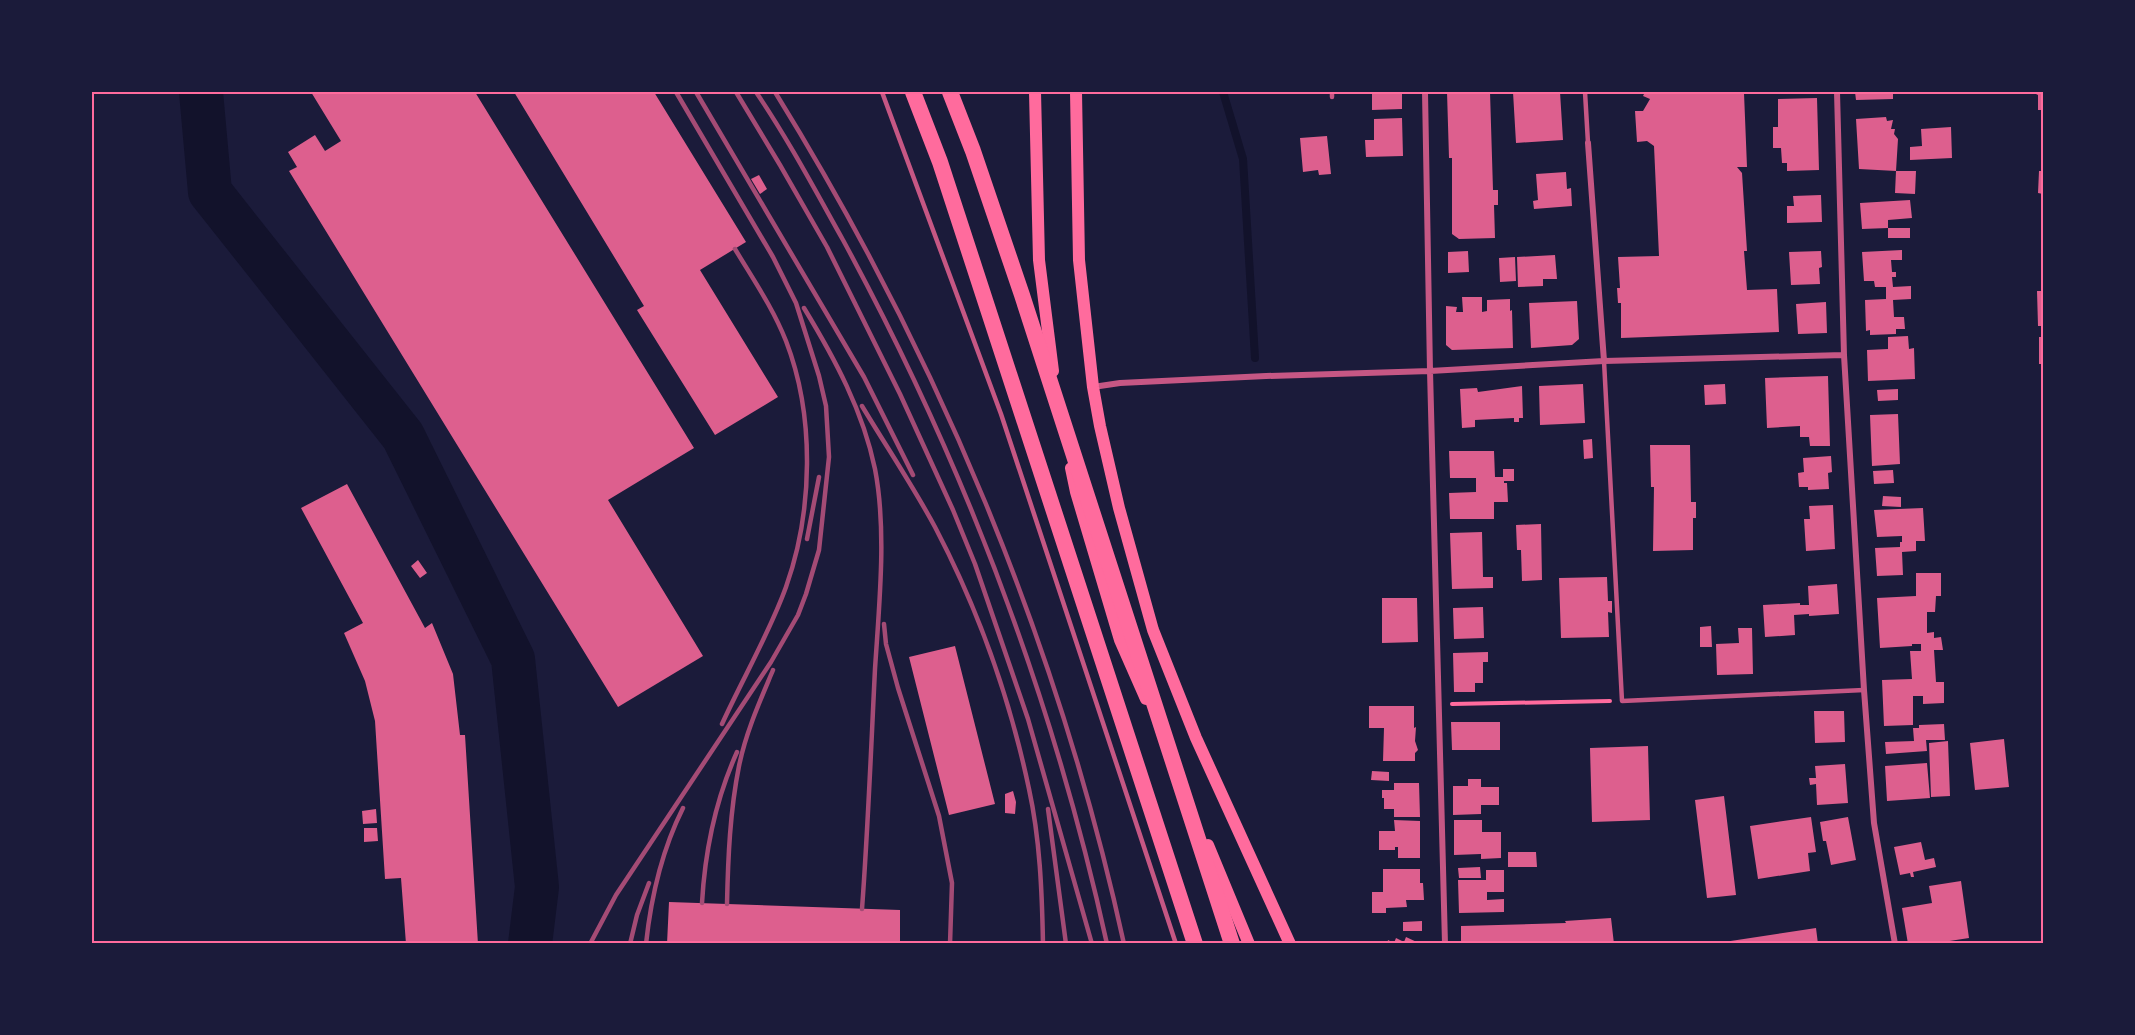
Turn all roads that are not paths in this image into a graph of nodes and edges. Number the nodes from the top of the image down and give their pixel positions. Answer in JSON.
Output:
{"nodes":[{"id":1,"x":882,"y":92,"type":"edge"},
{"id":2,"x":914,"y":92,"type":"edge"},
{"id":3,"x":950,"y":92,"type":"edge"},
{"id":4,"x":1035,"y":92,"type":"edge"},
{"id":5,"x":1076,"y":92,"type":"edge"},
{"id":6,"x":1425,"y":92,"type":"edge"},
{"id":7,"x":1585,"y":92,"type":"edge"},
{"id":8,"x":1837,"y":92,"type":"edge"},
{"id":9,"x":1588,"y":142,"type":"joint"},
{"id":10,"x":1844,"y":355,"type":"junction"},
{"id":11,"x":1604,"y":361,"type":"junction"},
{"id":12,"x":1430,"y":371,"type":"junction"},
{"id":13,"x":1093,"y":387,"type":"junction"},
{"id":14,"x":1864,"y":690,"type":"junction"},
{"id":15,"x":1176,"y":944,"type":"edge"},
{"id":16,"x":1195,"y":944,"type":"edge"},
{"id":17,"x":1232,"y":944,"type":"edge"},
{"id":18,"x":1248,"y":944,"type":"edge"},
{"id":19,"x":1290,"y":944,"type":"edge"},
{"id":20,"x":1445,"y":944,"type":"edge"},
{"id":21,"x":1895,"y":944,"type":"edge"}],
"edges":[{"from":1,"to":15,"type":"lane"},
{"from":2,"to":16,"type":"highway"},
{"from":3,"to":17,"type":"highway"},
{"from":4,"to":18,"type":"main road"},
{"from":5,"to":13,"type":"main road"},
{"from":6,"to":12,"type":"street"},
{"from":7,"to":9,"type":"lane"},
{"from":8,"to":10,"type":"street"},
{"from":9,"to":11,"type":"street"},
{"from":10,"to":11,"type":"street"},
{"from":10,"to":14,"type":"street"},
{"from":11,"to":12,"type":"street"},
{"from":11,"to":14,"type":"lane"},
{"from":12,"to":13,"type":"street"},
{"from":12,"to":20,"type":"street"},
{"from":13,"to":19,"type":"main road"},
{"from":14,"to":21,"type":"street"}]}
